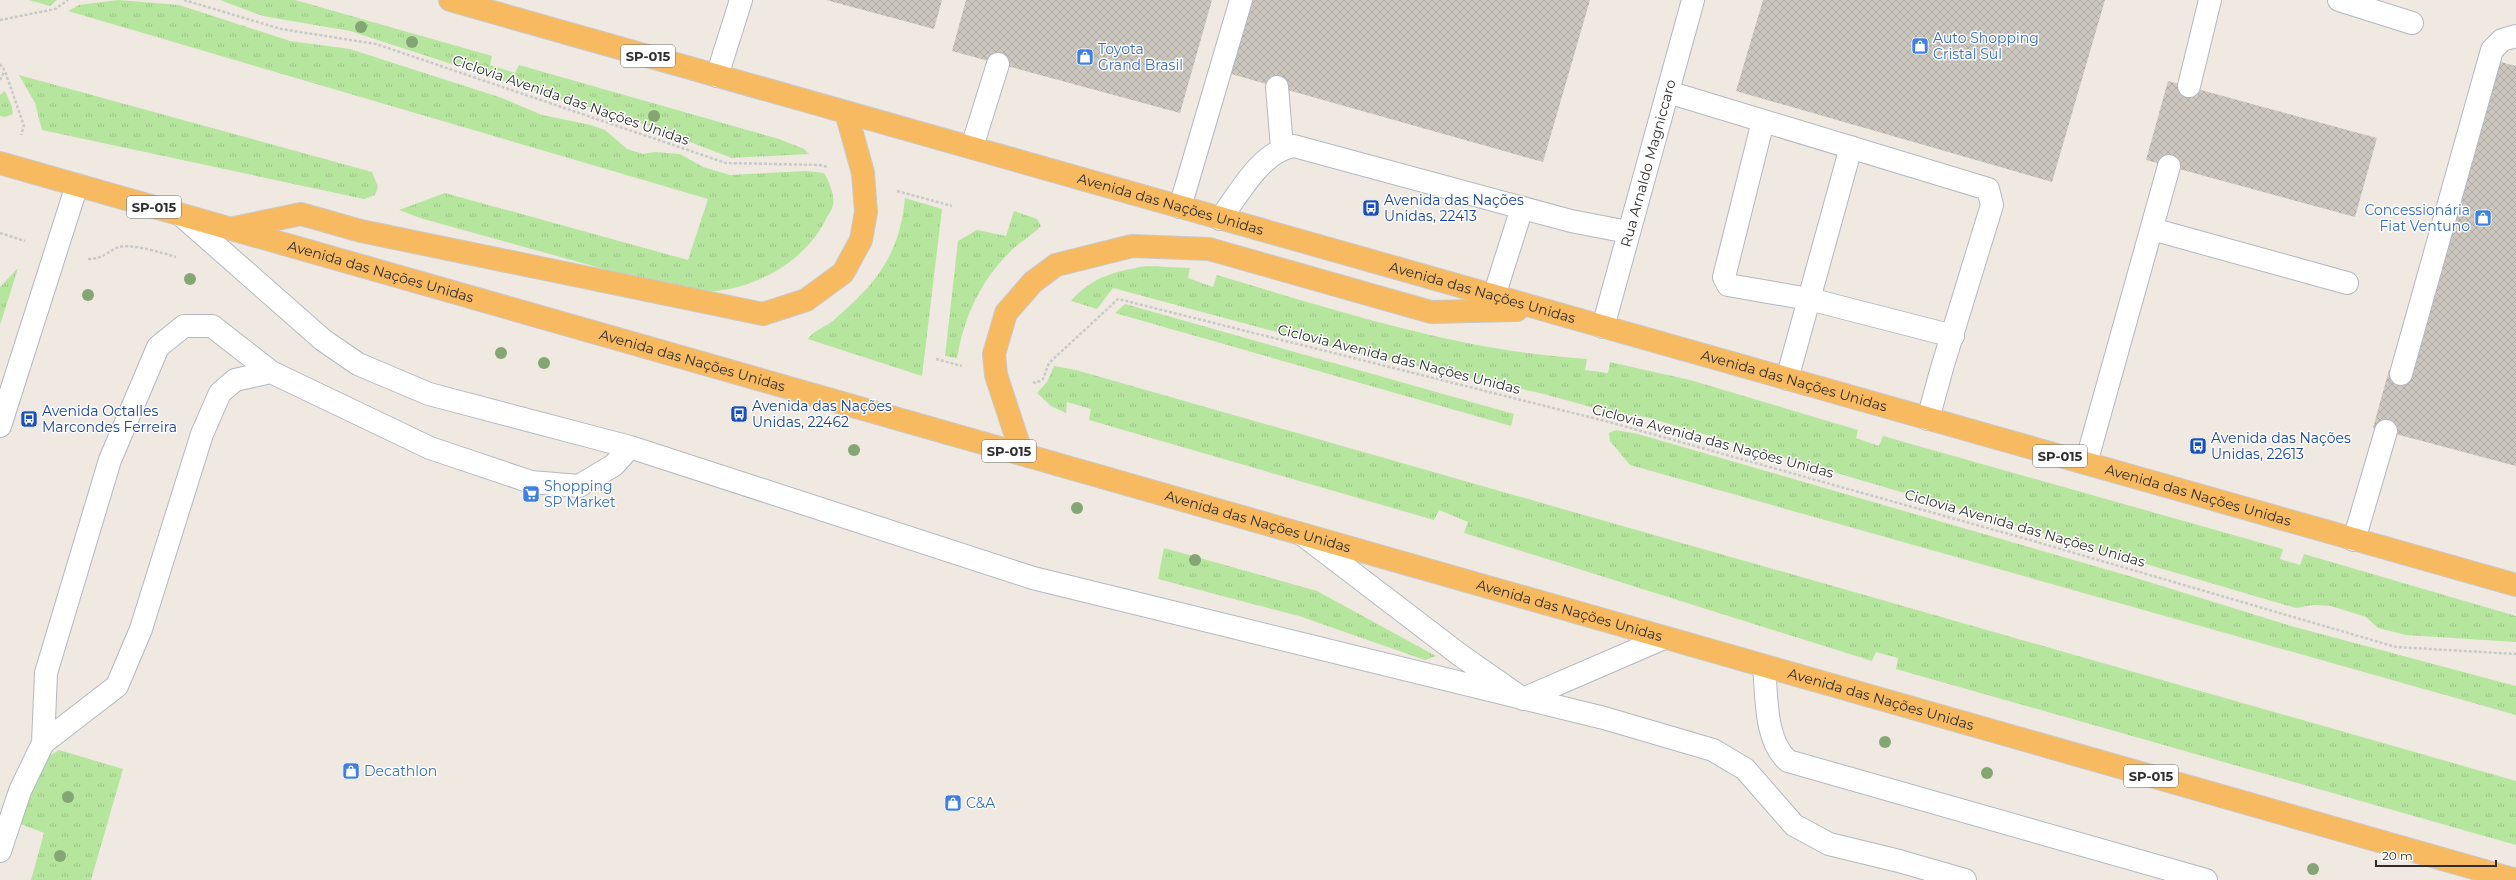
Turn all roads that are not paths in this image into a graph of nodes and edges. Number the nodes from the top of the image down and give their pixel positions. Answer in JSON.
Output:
{"nodes":[{"id":1,"x":450,"y":0,"type":"edge"},
{"id":2,"x":741,"y":0,"type":"edge"},
{"id":3,"x":1241,"y":0,"type":"edge"},
{"id":4,"x":1693,"y":0,"type":"edge"},
{"id":5,"x":2210,"y":0,"type":"edge"},
{"id":6,"x":2339,"y":0,"type":"edge"},
{"id":7,"x":2412,"y":22,"type":"dead end"},
{"id":8,"x":2516,"y":36,"type":"edge"},
{"id":9,"x":998,"y":64,"type":"dead end"},
{"id":10,"x":717,"y":76,"type":"junction"},
{"id":11,"x":2189,"y":86,"type":"dead end"},
{"id":12,"x":1277,"y":87,"type":"dead end"},
{"id":13,"x":1668,"y":92,"type":"junction"},
{"id":14,"x":846,"y":112,"type":"junction"},
{"id":15,"x":1763,"y":121,"type":"junction"},
{"id":16,"x":972,"y":147,"type":"junction"},
{"id":17,"x":1851,"y":147,"type":"junction"},
{"id":18,"x":1282,"y":148,"type":"junction"},
{"id":19,"x":0,"y":163,"type":"edge"},
{"id":20,"x":2169,"y":166,"type":"dead end"},
{"id":21,"x":77,"y":186,"type":"junction"},
{"id":22,"x":1180,"y":208,"type":"junction"},
{"id":23,"x":1522,"y":208,"type":"junction"},
{"id":24,"x":181,"y":215,"type":"junction"},
{"id":25,"x":1220,"y":219,"type":"junction"},
{"id":26,"x":230,"y":229,"type":"junction"},
{"id":27,"x":2152,"y":229,"type":"junction"},
{"id":28,"x":1628,"y":232,"type":"junction"},
{"id":29,"x":2347,"y":283,"type":"dead end"},
{"id":30,"x":1494,"y":296,"type":"junction"},
{"id":31,"x":1809,"y":299,"type":"junction"},
{"id":32,"x":1538,"y":309,"type":"junction"},
{"id":33,"x":1603,"y":327,"type":"junction"},
{"id":34,"x":1953,"y":336,"type":"junction"},
{"id":35,"x":271,"y":372,"type":"junction"},
{"id":36,"x":2401,"y":374,"type":"dead end"},
{"id":37,"x":1787,"y":379,"type":"junction"},
{"id":38,"x":1928,"y":419,"type":"junction"},
{"id":39,"x":0,"y":426,"type":"edge"},
{"id":40,"x":2386,"y":431,"type":"dead end"},
{"id":41,"x":630,"y":447,"type":"junction"},
{"id":42,"x":1022,"y":454,"type":"junction"},
{"id":43,"x":2086,"y":463,"type":"junction"},
{"id":44,"x":1304,"y":535,"type":"junction"},
{"id":45,"x":2354,"y":540,"type":"junction"},
{"id":46,"x":2516,"y":585,"type":"edge"},
{"id":47,"x":1664,"y":638,"type":"junction"},
{"id":48,"x":1764,"y":666,"type":"junction"},
{"id":49,"x":1523,"y":698,"type":"junction"},
{"id":50,"x":43,"y":743,"type":"junction"},
{"id":51,"x":0,"y":851,"type":"edge"},
{"id":52,"x":1965,"y":880,"type":"edge"},
{"id":53,"x":2206,"y":880,"type":"edge"},
{"id":54,"x":2516,"y":880,"type":"edge"}],
"edges":[{"from":1,"to":10,"type":"highway","name":"Avenida das Nações Unidas","number":"SP-015"},
{"from":2,"to":10,"type":"street"},
{"from":3,"to":22,"type":"street"},
{"from":4,"to":13,"type":"street","name":"Rua Arnaldo Magniccaro"},
{"from":5,"to":11,"type":"street"},
{"from":6,"to":7,"type":"street"},
{"from":8,"to":36,"type":"street"},
{"from":9,"to":16,"type":"street"},
{"from":10,"to":14,"type":"highway","name":"Avenida das Nações Unidas","number":"SP-015"},
{"from":12,"to":18,"type":"street"},
{"from":13,"to":15,"type":"street"},
{"from":13,"to":28,"type":"street","name":"Rua Arnaldo Magniccaro"},
{"from":14,"to":16,"type":"highway","name":"Avenida das Nações Unidas","number":"SP-015"},
{"from":14,"to":26,"type":"highway"},
{"from":15,"to":17,"type":"street"},
{"from":15,"to":31,"type":"street"},
{"from":16,"to":22,"type":"highway","name":"Avenida das Nações Unidas","number":"SP-015"},
{"from":17,"to":31,"type":"street"},
{"from":17,"to":34,"type":"street"},
{"from":18,"to":23,"type":"street"},
{"from":18,"to":25,"type":"street"},
{"from":19,"to":21,"type":"highway","name":"Avenida das Nações Unidas","number":"SP-015"},
{"from":20,"to":27,"type":"street"},
{"from":21,"to":24,"type":"highway","name":"Avenida das Nações Unidas","number":"SP-015"},
{"from":21,"to":39,"type":"street"},
{"from":22,"to":25,"type":"highway","name":"Avenida das Nações Unidas","number":"SP-015"},
{"from":23,"to":28,"type":"street"},
{"from":23,"to":30,"type":"street"},
{"from":24,"to":26,"type":"highway","name":"Avenida das Nações Unidas","number":"SP-015"},
{"from":24,"to":41,"type":"street"},
{"from":25,"to":30,"type":"highway","name":"Avenida das Nações Unidas","number":"SP-015"},
{"from":26,"to":42,"type":"highway","name":"Avenida das Nações Unidas","number":"SP-015"},
{"from":27,"to":29,"type":"street"},
{"from":27,"to":43,"type":"street"},
{"from":28,"to":33,"type":"street","name":"Rua Arnaldo Magniccaro"},
{"from":30,"to":32,"type":"highway","name":"Avenida das Nações Unidas","number":"SP-015"},
{"from":31,"to":34,"type":"street"},
{"from":31,"to":37,"type":"street"},
{"from":32,"to":33,"type":"highway","name":"Avenida das Nações Unidas","number":"SP-015"},
{"from":32,"to":42,"type":"highway"},
{"from":33,"to":37,"type":"highway","name":"Avenida das Nações Unidas","number":"SP-015"},
{"from":34,"to":38,"type":"street"},
{"from":35,"to":41,"type":"street"},
{"from":35,"to":50,"type":"street"},
{"from":35,"to":50,"type":"street"},
{"from":37,"to":38,"type":"highway","name":"Avenida das Nações Unidas","number":"SP-015"},
{"from":38,"to":43,"type":"highway","name":"Avenida das Nações Unidas","number":"SP-015"},
{"from":40,"to":45,"type":"street"},
{"from":41,"to":49,"type":"street"},
{"from":42,"to":44,"type":"highway","name":"Avenida das Nações Unidas","number":"SP-015"},
{"from":43,"to":45,"type":"highway","name":"Avenida das Nações Unidas","number":"SP-015"},
{"from":44,"to":47,"type":"highway","name":"Avenida das Nações Unidas","number":"SP-015"},
{"from":44,"to":49,"type":"street"},
{"from":45,"to":46,"type":"highway","name":"Avenida das Nações Unidas","number":"SP-015"},
{"from":47,"to":48,"type":"highway","name":"Avenida das Nações Unidas","number":"SP-015"},
{"from":47,"to":49,"type":"street"},
{"from":48,"to":53,"type":"street"},
{"from":48,"to":54,"type":"highway","name":"Avenida das Nações Unidas","number":"SP-015"},
{"from":49,"to":52,"type":"street"},
{"from":50,"to":51,"type":"street"}]}
